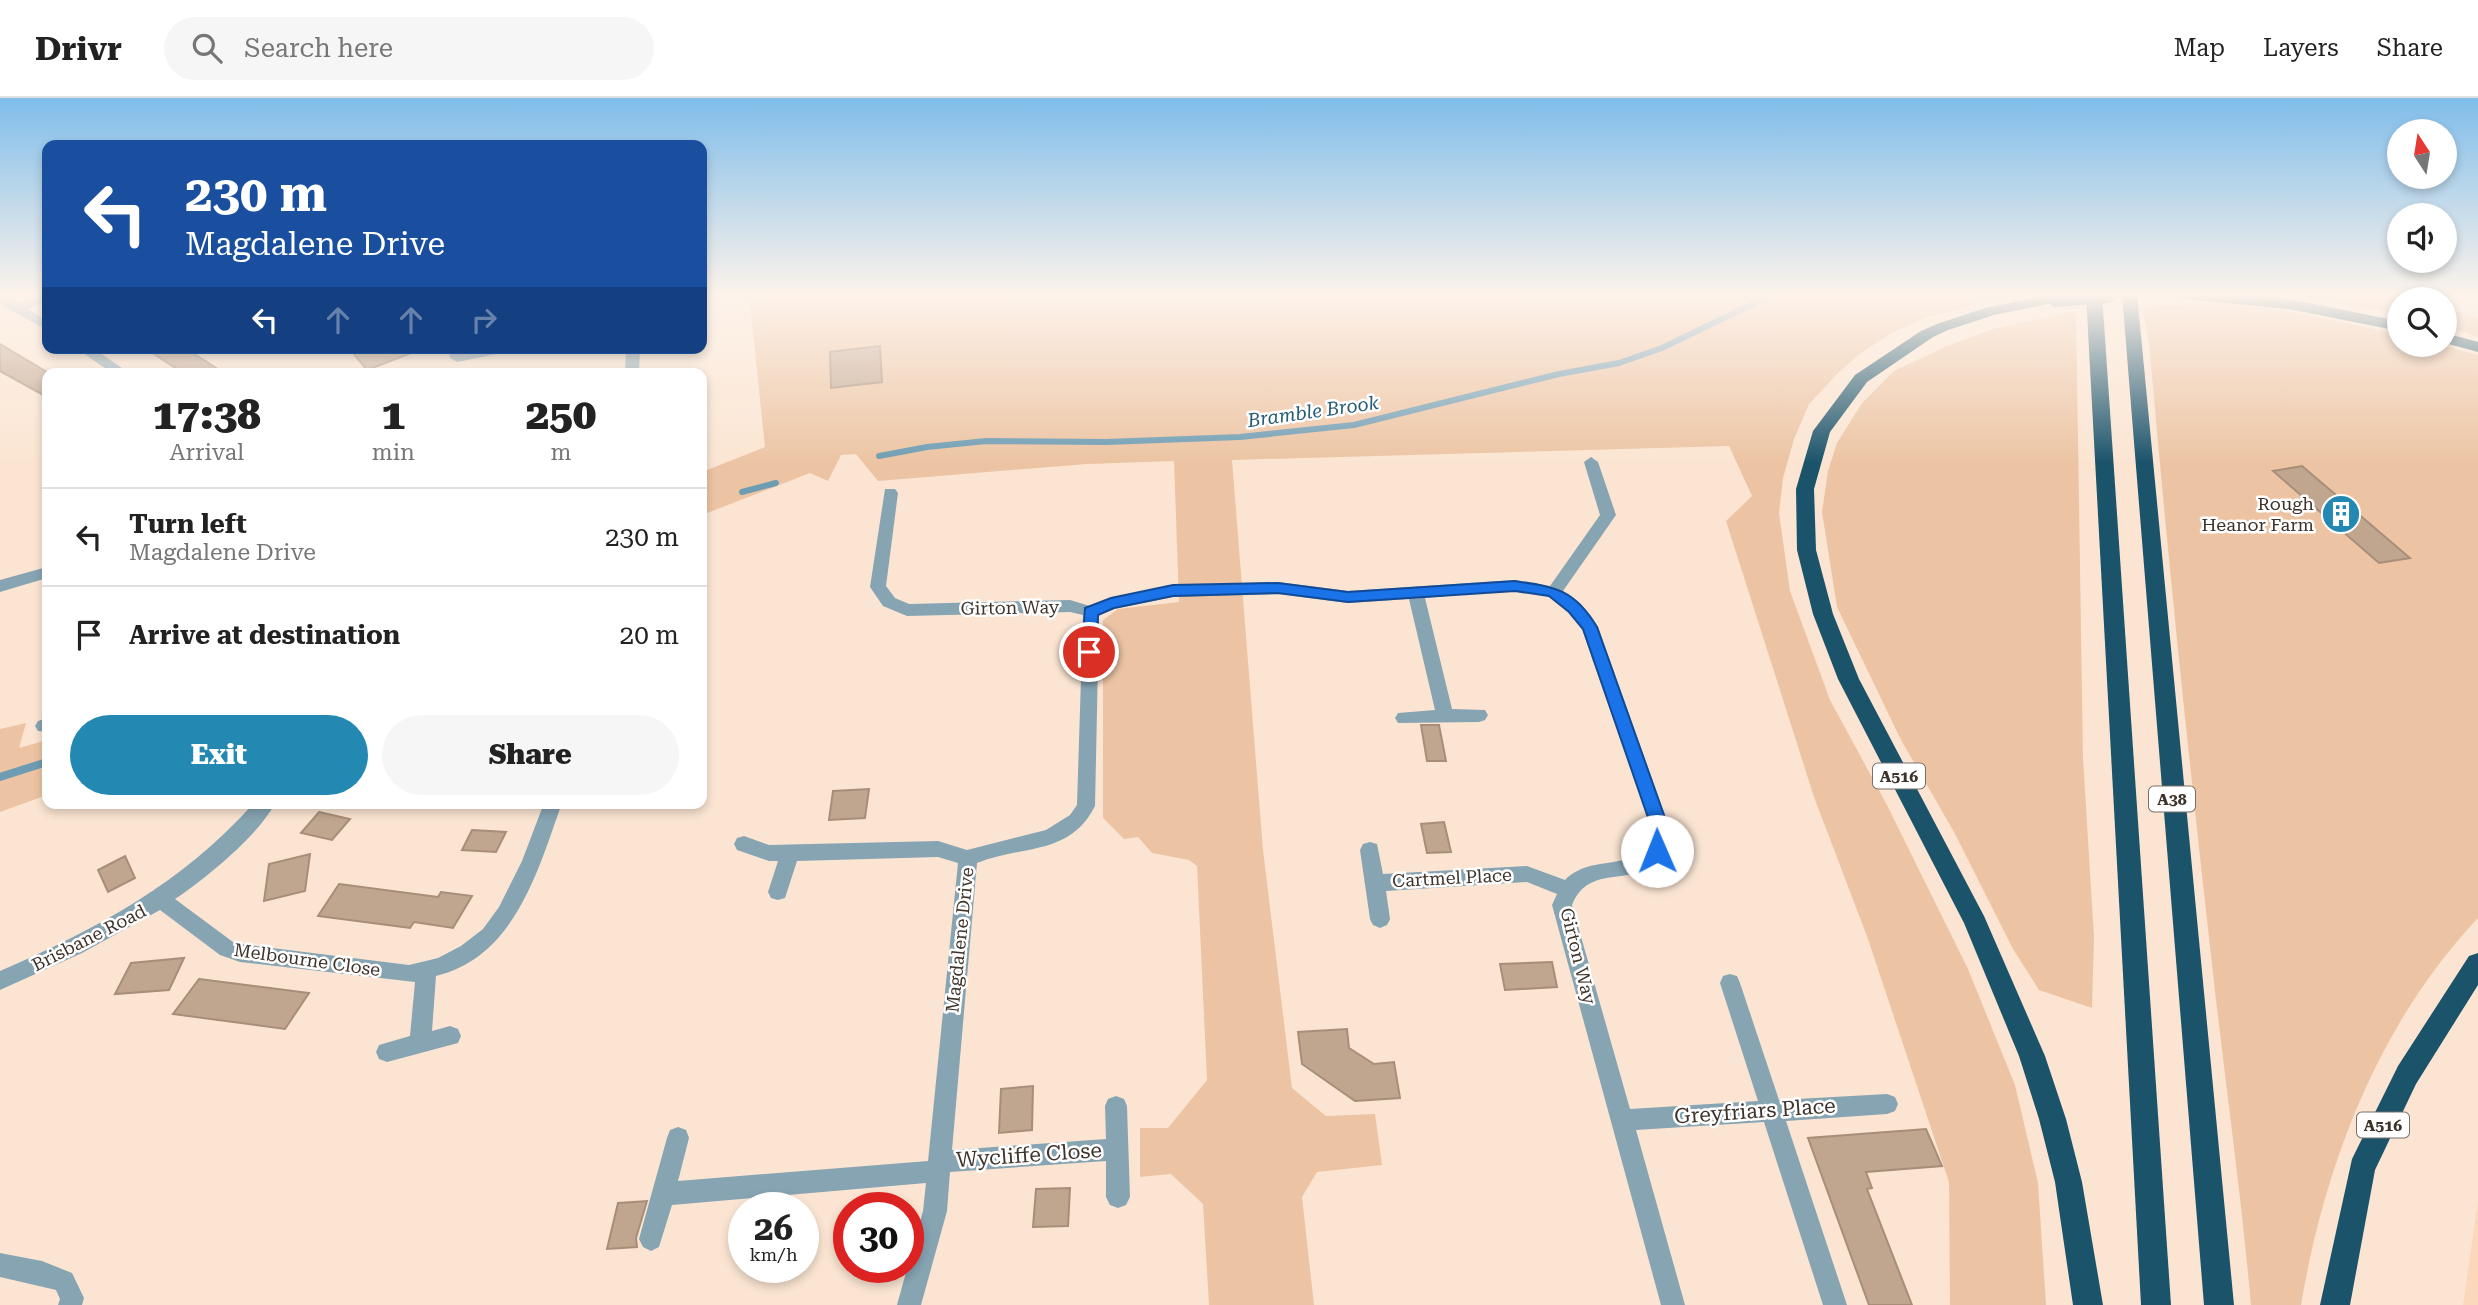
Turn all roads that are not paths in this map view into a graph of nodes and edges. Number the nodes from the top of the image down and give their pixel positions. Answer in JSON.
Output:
{"nodes":[{"id":1,"x":1902,"y":350,"type":"edge"},
{"id":2,"x":2098,"y":350,"type":"edge"},
{"id":3,"x":2134,"y":350,"type":"edge"},
{"id":4,"x":92,"y":354,"type":"edge"},
{"id":5,"x":479,"y":354,"type":"edge"},
{"id":6,"x":456,"y":359,"type":"edge"},
{"id":7,"x":114,"y":368,"type":"edge"},
{"id":8,"x":1591,"y":463,"type":"dead end"},
{"id":9,"x":890,"y":493,"type":"dead end"},
{"id":10,"x":42,"y":573,"type":"edge"},
{"id":11,"x":0,"y":586,"type":"edge"},
{"id":12,"x":1553,"y":592,"type":"junction"},
{"id":13,"x":1416,"y":594,"type":"junction"},
{"id":14,"x":1091,"y":612,"type":"junction"},
{"id":15,"x":1446,"y":715,"type":"junction"},
{"id":16,"x":1479,"y":715,"type":"dead end"},
{"id":17,"x":1404,"y":718,"type":"dead end"},
{"id":18,"x":260,"y":809,"type":"edge"},
{"id":19,"x":551,"y":809,"type":"edge"},
{"id":20,"x":744,"y":844,"type":"dead end"},
{"id":21,"x":1370,"y":850,"type":"dead end"},
{"id":22,"x":790,"y":853,"type":"junction"},
{"id":23,"x":968,"y":858,"type":"junction"},
{"id":24,"x":1376,"y":883,"type":"junction"},
{"id":25,"x":1567,"y":889,"type":"junction"},
{"id":26,"x":778,"y":892,"type":"dead end"},
{"id":27,"x":162,"y":900,"type":"junction"},
{"id":28,"x":1380,"y":919,"type":"dead end"},
{"id":29,"x":2478,"y":964,"type":"edge"},
{"id":30,"x":426,"y":972,"type":"junction"},
{"id":31,"x":0,"y":981,"type":"edge"},
{"id":32,"x":1730,"y":983,"type":"dead end"},
{"id":33,"x":450,"y":1036,"type":"dead end"},
{"id":34,"x":420,"y":1043,"type":"junction"},
{"id":35,"x":387,"y":1052,"type":"dead end"},
{"id":36,"x":1887,"y":1104,"type":"dead end"},
{"id":37,"x":1116,"y":1106,"type":"dead end"},
{"id":38,"x":1772,"y":1109,"type":"junction"},
{"id":39,"x":1623,"y":1120,"type":"junction"},
{"id":40,"x":678,"y":1138,"type":"dead end"},
{"id":41,"x":1118,"y":1149,"type":"junction"},
{"id":42,"x":940,"y":1166,"type":"junction"},
{"id":43,"x":663,"y":1194,"type":"junction"},
{"id":44,"x":1118,"y":1197,"type":"dead end"},
{"id":45,"x":651,"y":1239,"type":"dead end"},
{"id":46,"x":0,"y":1265,"type":"edge"},
{"id":47,"x":70,"y":1305,"type":"edge"},
{"id":48,"x":909,"y":1305,"type":"edge"},
{"id":49,"x":1673,"y":1305,"type":"edge"},
{"id":50,"x":1835,"y":1305,"type":"edge"},
{"id":51,"x":2088,"y":1305,"type":"edge"},
{"id":52,"x":2156,"y":1305,"type":"edge"},
{"id":53,"x":2219,"y":1305,"type":"edge"},
{"id":54,"x":2335,"y":1305,"type":"edge"}],
"edges":[{"from":1,"to":51,"type":"highway","number":"A516","bridge":true},
{"from":2,"to":52,"type":"highway","number":"A38"},
{"from":3,"to":53,"type":"highway","number":"A38"},
{"from":4,"to":7,"type":"street"},
{"from":5,"to":6,"type":"street"},
{"from":8,"to":12,"type":"street"},
{"from":9,"to":14,"type":"street","name":"Girton Way"},
{"from":10,"to":11,"type":"street"},
{"from":12,"to":13,"type":"street","name":"Girton Way"},
{"from":12,"to":25,"type":"street","name":"Girton Way"},
{"from":13,"to":14,"type":"street","name":"Girton Way"},
{"from":13,"to":15,"type":"street"},
{"from":14,"to":23,"type":"street","name":"Magdalene Drive"},
{"from":15,"to":16,"type":"street"},
{"from":15,"to":17,"type":"street"},
{"from":18,"to":27,"type":"street","name":"Brisbane Road"},
{"from":19,"to":30,"type":"street","name":"Melbourne Close"},
{"from":20,"to":22,"type":"street"},
{"from":21,"to":24,"type":"street"},
{"from":22,"to":23,"type":"street"},
{"from":22,"to":26,"type":"street"},
{"from":23,"to":42,"type":"street","name":"Magdalene Drive"},
{"from":24,"to":25,"type":"street","name":"Cartmel Place"},
{"from":24,"to":28,"type":"street"},
{"from":25,"to":39,"type":"street","name":"Girton Way"},
{"from":27,"to":30,"type":"street","name":"Melbourne Close"},
{"from":27,"to":31,"type":"street","name":"Brisbane Road"},
{"from":29,"to":54,"type":"highway","number":"A516"},
{"from":30,"to":34,"type":"street"},
{"from":32,"to":38,"type":"street"},
{"from":33,"to":34,"type":"street"},
{"from":34,"to":35,"type":"street"},
{"from":36,"to":38,"type":"street","name":"Greyfriars Place"},
{"from":37,"to":41,"type":"street","name":"Wycliffe Close"},
{"from":38,"to":39,"type":"street","name":"Greyfriars Place"},
{"from":38,"to":50,"type":"street"},
{"from":39,"to":49,"type":"street","name":"Girton Way"},
{"from":40,"to":43,"type":"street"},
{"from":41,"to":42,"type":"street","name":"Wycliffe Close"},
{"from":41,"to":44,"type":"street","name":"Wycliffe Close"},
{"from":42,"to":43,"type":"street","name":"Wycliffe Close"},
{"from":42,"to":48,"type":"street","name":"Magdalene Drive"},
{"from":43,"to":45,"type":"street"},
{"from":46,"to":47,"type":"street"}]}
